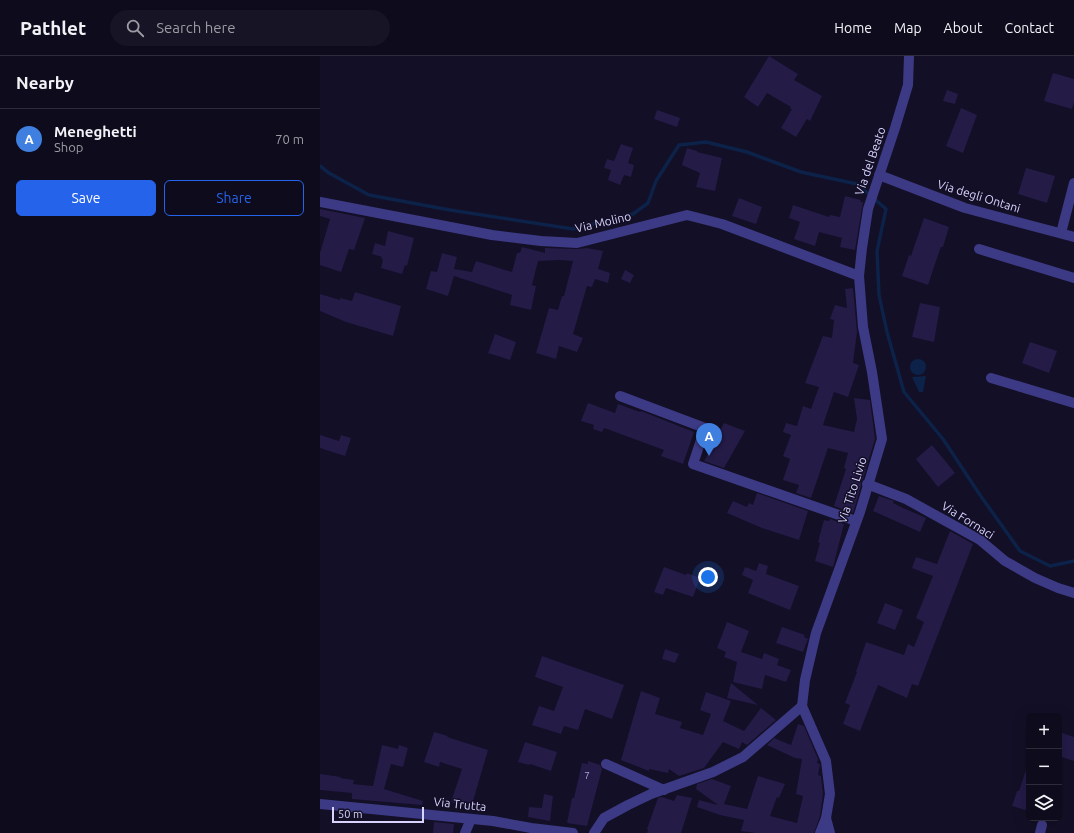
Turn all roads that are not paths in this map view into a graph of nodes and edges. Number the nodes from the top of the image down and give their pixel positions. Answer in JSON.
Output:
{"nodes":[{"id":1,"x":909,"y":56,"type":"edge"},
{"id":2,"x":879,"y":175,"type":"junction"},
{"id":3,"x":1074,"y":183,"type":"edge"},
{"id":4,"x":320,"y":202,"type":"edge"},
{"id":5,"x":1062,"y":233,"type":"junction"},
{"id":6,"x":1074,"y":237,"type":"edge"},
{"id":7,"x":979,"y":250,"type":"dead end"},
{"id":8,"x":859,"y":276,"type":"junction"},
{"id":9,"x":1074,"y":278,"type":"edge"},
{"id":10,"x":991,"y":378,"type":"dead end"},
{"id":11,"x":620,"y":396,"type":"dead end"},
{"id":12,"x":1074,"y":403,"type":"edge"},
{"id":13,"x":867,"y":484,"type":"junction"},
{"id":14,"x":856,"y":521,"type":"junction"},
{"id":15,"x":1074,"y":593,"type":"edge"},
{"id":16,"x":802,"y":706,"type":"junction"},
{"id":17,"x":606,"y":764,"type":"dead end"},
{"id":18,"x":664,"y":790,"type":"junction"},
{"id":19,"x":320,"y":804,"type":"edge"},
{"id":20,"x":826,"y":818,"type":"junction"},
{"id":21,"x":471,"y":819,"type":"junction"},
{"id":22,"x":465,"y":833,"type":"edge"},
{"id":23,"x":573,"y":833,"type":"edge"},
{"id":24,"x":594,"y":833,"type":"edge"},
{"id":25,"x":820,"y":833,"type":"edge"},
{"id":26,"x":830,"y":833,"type":"edge"}],
"edges":[{"from":1,"to":2,"type":"street","name":"Via del Beato"},
{"from":2,"to":5,"type":"street","name":"Via degli Ontani"},
{"from":2,"to":8,"type":"street","name":"Via del Beato"},
{"from":3,"to":5,"type":"street"},
{"from":4,"to":8,"type":"street","name":"Via Molino"},
{"from":5,"to":6,"type":"street","name":"Via degli Ontani"},
{"from":7,"to":9,"type":"street"},
{"from":8,"to":13,"type":"street","name":"Via Tito Livio"},
{"from":10,"to":12,"type":"street"},
{"from":11,"to":14,"type":"street"},
{"from":13,"to":14,"type":"street","name":"Via Tito Livio"},
{"from":13,"to":15,"type":"street","name":"Via Fornaci"},
{"from":14,"to":16,"type":"street","name":"Via Tito Livio"},
{"from":16,"to":18,"type":"street"},
{"from":16,"to":20,"type":"street"},
{"from":17,"to":18,"type":"street"},
{"from":18,"to":24,"type":"street"},
{"from":19,"to":21,"type":"street","name":"Via Trutta"},
{"from":20,"to":25,"type":"street"},
{"from":20,"to":26,"type":"street"},
{"from":21,"to":22,"type":"street"},
{"from":21,"to":23,"type":"street","name":"Via Trutta"}]}
